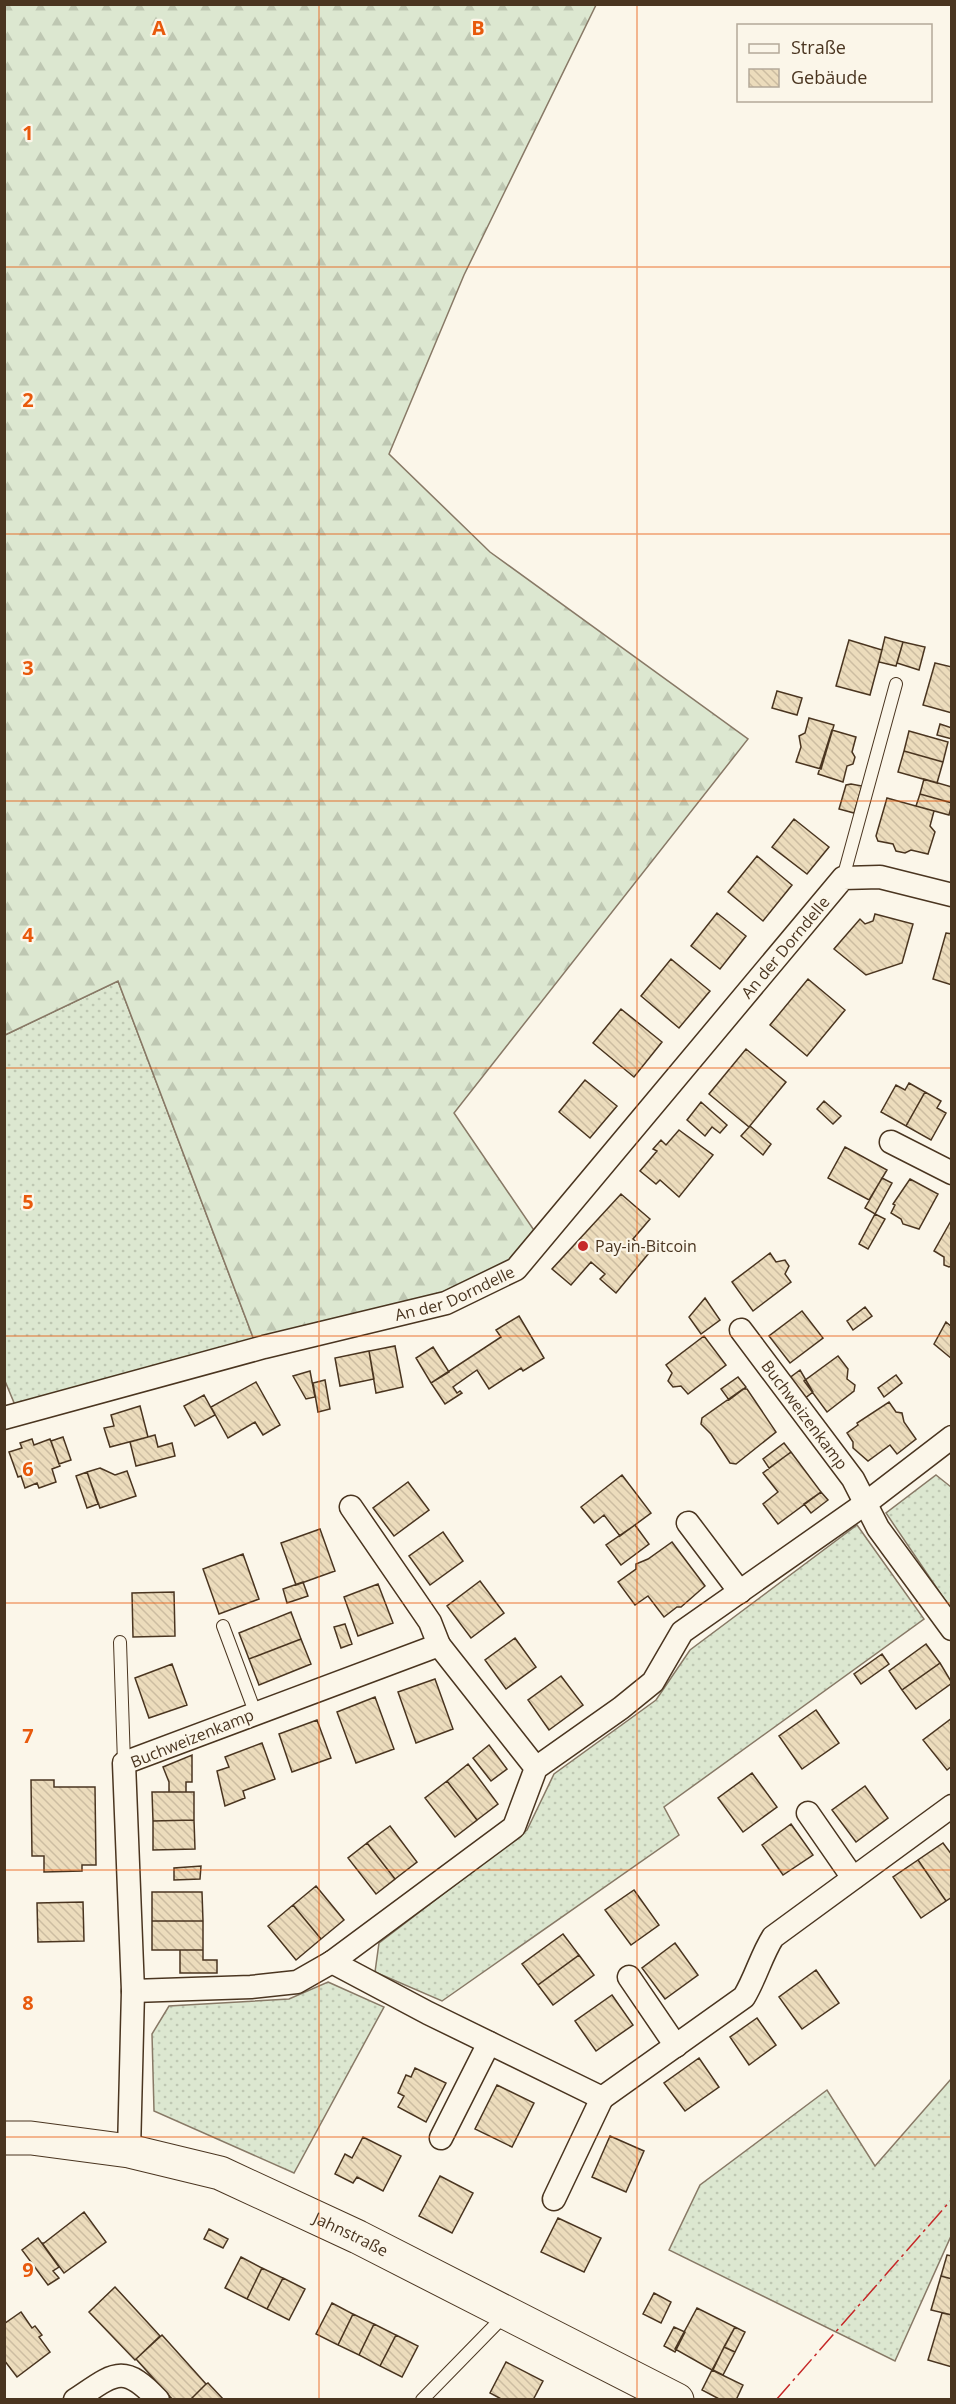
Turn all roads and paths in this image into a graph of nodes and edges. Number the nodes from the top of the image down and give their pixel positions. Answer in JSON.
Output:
{"nodes":[{"id":1,"x":896,"y":684,"type":"dead end"},
{"id":2,"x":843,"y":878,"type":"junction"},
{"id":3,"x":951,"y":895,"type":"edge"},
{"id":4,"x":891,"y":1142,"type":"dead end"},
{"id":5,"x":951,"y":1173,"type":"edge"},
{"id":6,"x":741,"y":1330,"type":"dead end"},
{"id":7,"x":4,"y":1418,"type":"edge"},
{"id":8,"x":951,"y":1437,"type":"edge"},
{"id":9,"x":866,"y":1503,"type":"junction"},
{"id":10,"x":351,"y":1507,"type":"dead end"},
{"id":11,"x":688,"y":1523,"type":"dead end"},
{"id":12,"x":740,"y":1592,"type":"junction"},
{"id":13,"x":223,"y":1626,"type":"dead end"},
{"id":14,"x":951,"y":1629,"type":"edge"},
{"id":15,"x":120,"y":1642,"type":"dead end"},
{"id":16,"x":439,"y":1645,"type":"junction"},
{"id":17,"x":255,"y":1712,"type":"junction"},
{"id":18,"x":124,"y":1762,"type":"junction"},
{"id":19,"x":536,"y":1768,"type":"junction"},
{"id":20,"x":951,"y":1806,"type":"edge"},
{"id":21,"x":808,"y":1813,"type":"dead end"},
{"id":22,"x":853,"y":1878,"type":"junction"},
{"id":23,"x":332,"y":1962,"type":"junction"},
{"id":24,"x":629,"y":1977,"type":"dead end"},
{"id":25,"x":133,"y":1991,"type":"junction"},
{"id":26,"x":489,"y":2043,"type":"junction"},
{"id":27,"x":676,"y":2046,"type":"junction"},
{"id":28,"x":602,"y":2098,"type":"junction"},
{"id":29,"x":4,"y":2138,"type":"edge"},
{"id":30,"x":441,"y":2138,"type":"dead end"},
{"id":31,"x":129,"y":2151,"type":"junction"},
{"id":32,"x":554,"y":2199,"type":"dead end"},
{"id":33,"x":508,"y":2312,"type":"junction"},
{"id":34,"x":75,"y":2400,"type":"edge"},
{"id":35,"x":158,"y":2400,"type":"edge"},
{"id":36,"x":422,"y":2400,"type":"edge"},
{"id":37,"x":676,"y":2400,"type":"edge"}],
"edges":[{"from":1,"to":2,"type":"lane","name":"An der Dorndelle"},
{"from":2,"to":3,"type":"street"},
{"from":2,"to":7,"type":"street","name":"An der Dorndelle"},
{"from":4,"to":5,"type":"street"},
{"from":6,"to":9,"type":"street","name":"Buchweizenkamp"},
{"from":8,"to":9,"type":"street"},
{"from":9,"to":12,"type":"street"},
{"from":9,"to":14,"type":"street","name":"Buchweizenkamp"},
{"from":10,"to":16,"type":"street"},
{"from":11,"to":12,"type":"street"},
{"from":12,"to":19,"type":"street"},
{"from":13,"to":17,"type":"lane"},
{"from":15,"to":18,"type":"lane"},
{"from":16,"to":17,"type":"street","name":"Buchweizenkamp"},
{"from":16,"to":19,"type":"street"},
{"from":17,"to":18,"type":"street","name":"Buchweizenkamp"},
{"from":18,"to":25,"type":"street","name":"Buchweizenkamp"},
{"from":19,"to":23,"type":"street"},
{"from":20,"to":22,"type":"street"},
{"from":21,"to":22,"type":"street"},
{"from":22,"to":27,"type":"street"},
{"from":23,"to":25,"type":"street"},
{"from":23,"to":26,"type":"street"},
{"from":24,"to":27,"type":"street"},
{"from":25,"to":31,"type":"street","name":"Buchweizenkamp"},
{"from":26,"to":28,"type":"street"},
{"from":26,"to":30,"type":"street"},
{"from":27,"to":28,"type":"street"},
{"from":28,"to":32,"type":"street"},
{"from":29,"to":31,"type":"main road","name":"Jahnstraße"},
{"from":31,"to":33,"type":"main road","name":"Jahnstraße"},
{"from":33,"to":36,"type":"lane"},
{"from":33,"to":37,"type":"main road","name":"Jahnstraße"},
{"from":34,"to":35,"type":"street"}]}
